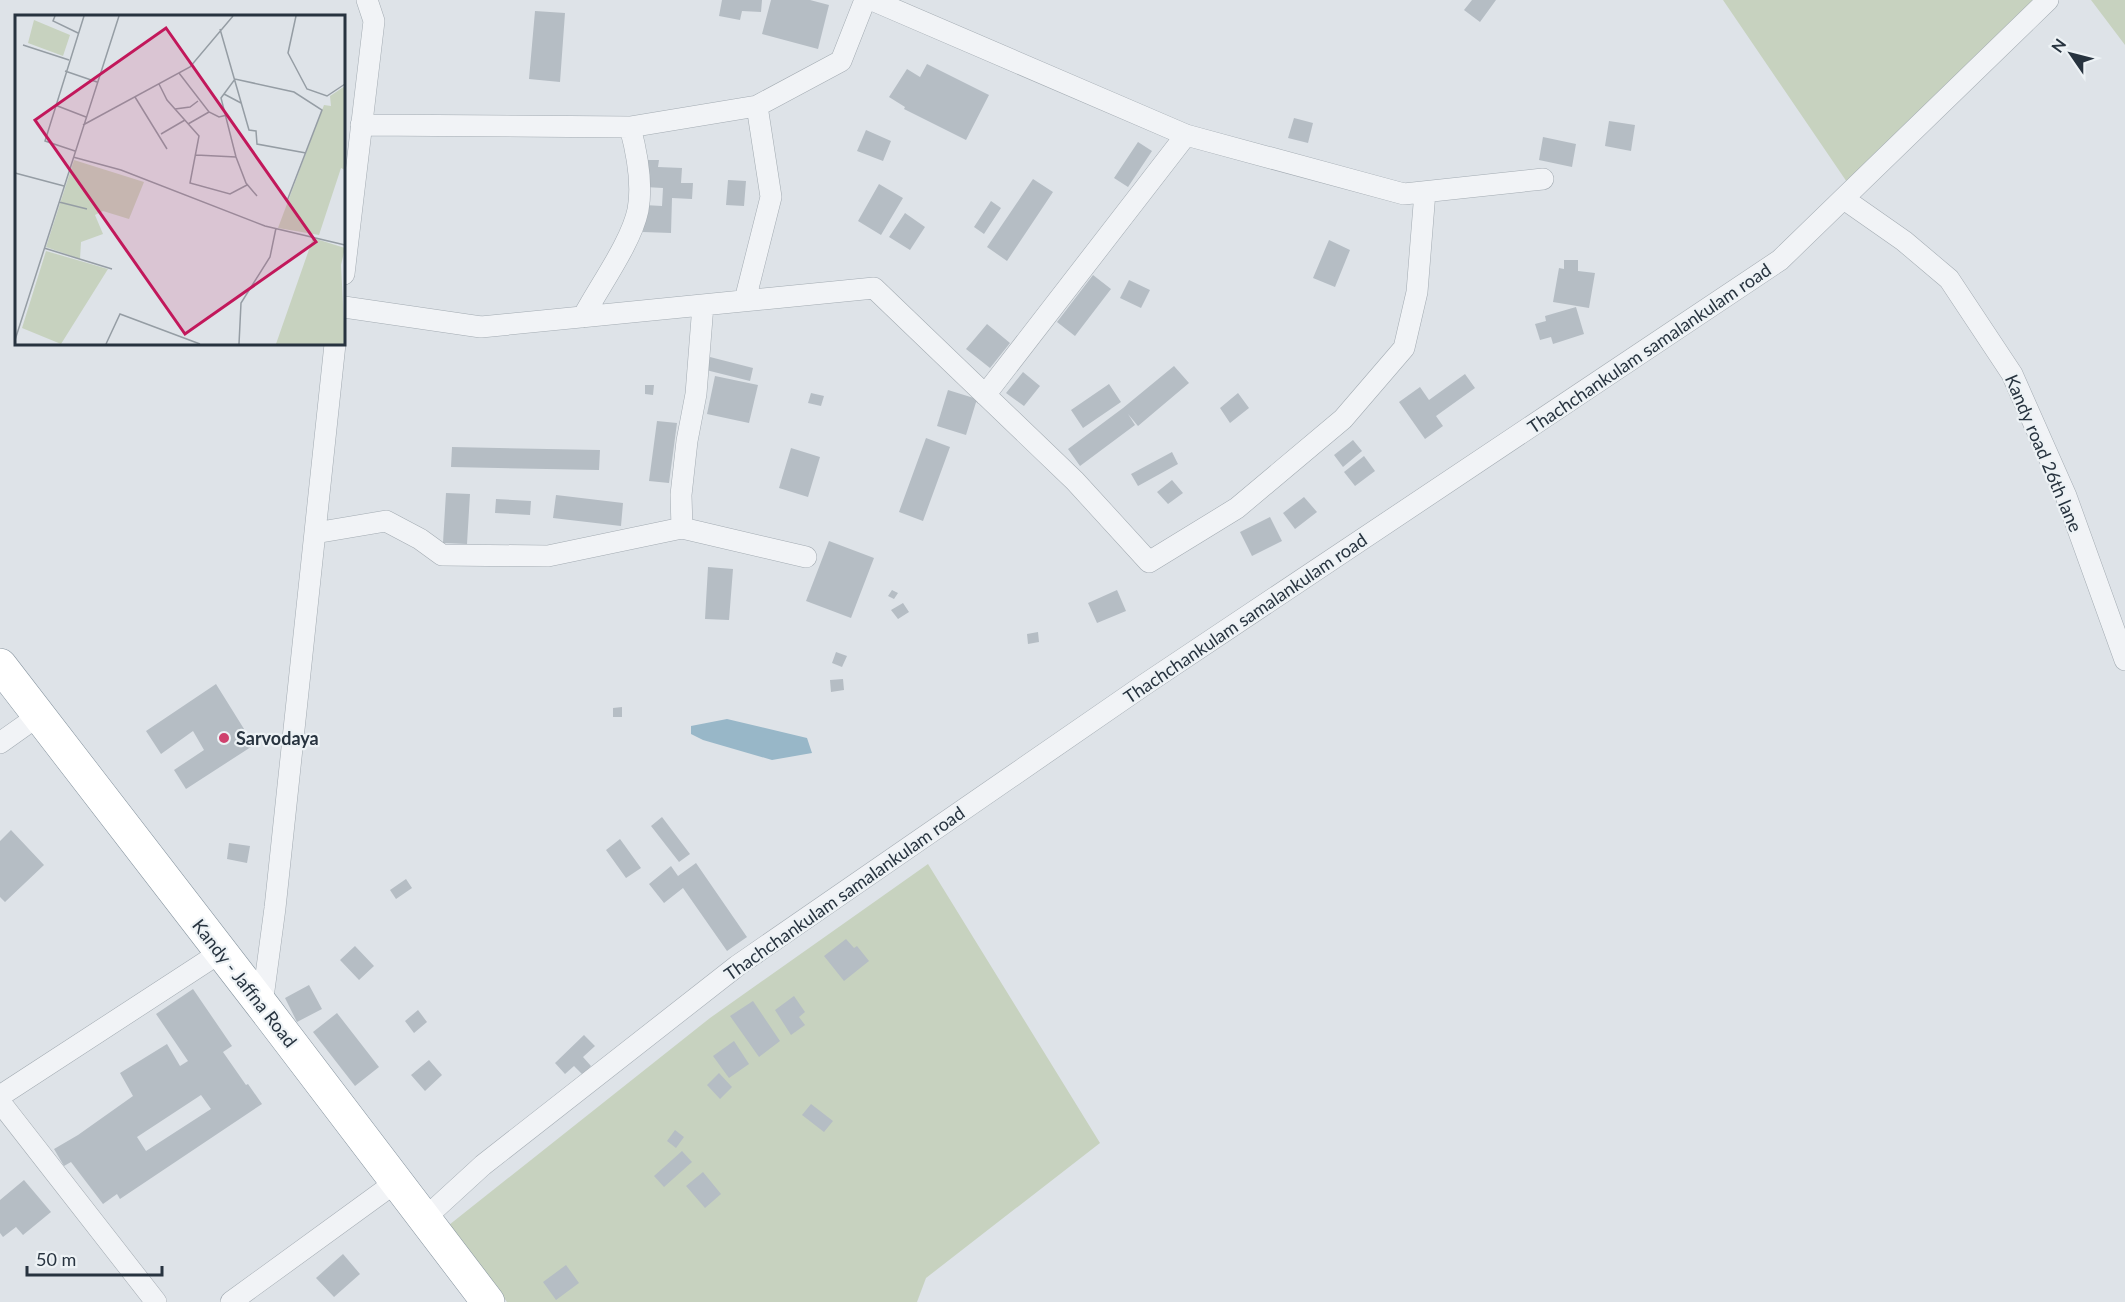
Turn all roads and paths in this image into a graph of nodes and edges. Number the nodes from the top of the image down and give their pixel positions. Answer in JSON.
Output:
{"nodes":[{"id":1,"x":367,"y":0,"type":"edge"},
{"id":2,"x":865,"y":0,"type":"edge"},
{"id":3,"x":872,"y":0,"type":"edge"},
{"id":4,"x":2048,"y":0,"type":"edge"},
{"id":5,"x":757,"y":106,"type":"junction"},
{"id":6,"x":361,"y":125,"type":"junction"},
{"id":7,"x":630,"y":128,"type":"junction"},
{"id":8,"x":1186,"y":135,"type":"junction"},
{"id":9,"x":1543,"y":180,"type":"dead end"},
{"id":10,"x":1425,"y":192,"type":"junction"},
{"id":11,"x":1844,"y":199,"type":"junction"},
{"id":12,"x":345,"y":265,"type":"edge"},
{"id":13,"x":745,"y":300,"type":"junction"},
{"id":14,"x":703,"y":304,"type":"junction"},
{"id":15,"x":345,"y":307,"type":"edge"},
{"id":16,"x":583,"y":317,"type":"junction"},
{"id":17,"x":335,"y":345,"type":"edge"},
{"id":18,"x":985,"y":395,"type":"junction"},
{"id":19,"x":682,"y":528,"type":"junction"},
{"id":20,"x":315,"y":533,"type":"junction"},
{"id":21,"x":807,"y":557,"type":"dead end"},
{"id":22,"x":2125,"y":660,"type":"edge"},
{"id":23,"x":0,"y":665,"type":"edge"},
{"id":24,"x":38,"y":716,"type":"junction"},
{"id":25,"x":0,"y":743,"type":"edge"},
{"id":26,"x":220,"y":952,"type":"junction"},
{"id":27,"x":262,"y":1005,"type":"junction"},
{"id":28,"x":0,"y":1096,"type":"edge"},
{"id":29,"x":0,"y":1102,"type":"edge"},
{"id":30,"x":396,"y":1182,"type":"junction"},
{"id":31,"x":424,"y":1219,"type":"junction"},
{"id":32,"x":156,"y":1302,"type":"edge"},
{"id":33,"x":231,"y":1302,"type":"edge"},
{"id":34,"x":488,"y":1302,"type":"edge"}],
"edges":[{"from":1,"to":6,"type":"street"},
{"from":2,"to":5,"type":"street"},
{"from":3,"to":8,"type":"street"},
{"from":4,"to":11,"type":"street","name":"Thachchankulam samalankulam road"},
{"from":5,"to":7,"type":"street"},
{"from":5,"to":13,"type":"street"},
{"from":6,"to":7,"type":"street"},
{"from":6,"to":12,"type":"street"},
{"from":7,"to":16,"type":"street"},
{"from":8,"to":10,"type":"street"},
{"from":8,"to":18,"type":"street"},
{"from":9,"to":10,"type":"street"},
{"from":10,"to":18,"type":"street"},
{"from":11,"to":22,"type":"street","name":"Kandy road 26th lane"},
{"from":11,"to":31,"type":"street","name":"Thachchankulam samalankulam road"},
{"from":13,"to":14,"type":"street"},
{"from":13,"to":18,"type":"street"},
{"from":14,"to":16,"type":"street"},
{"from":14,"to":19,"type":"street"},
{"from":15,"to":16,"type":"street"},
{"from":17,"to":20,"type":"street"},
{"from":19,"to":20,"type":"street"},
{"from":19,"to":21,"type":"street"},
{"from":20,"to":27,"type":"street"},
{"from":23,"to":24,"type":"highway","name":"Kandy - Jaffna Road"},
{"from":24,"to":25,"type":"street"},
{"from":24,"to":26,"type":"highway","name":"Kandy - Jaffna Road"},
{"from":26,"to":27,"type":"highway","name":"Kandy - Jaffna Road"},
{"from":26,"to":28,"type":"street"},
{"from":27,"to":30,"type":"highway","name":"Kandy - Jaffna Road"},
{"from":29,"to":32,"type":"street"},
{"from":30,"to":31,"type":"highway","name":"Kandy - Jaffna Road"},
{"from":30,"to":33,"type":"street"},
{"from":31,"to":34,"type":"highway","name":"Kandy - Jaffna Road"}]}
